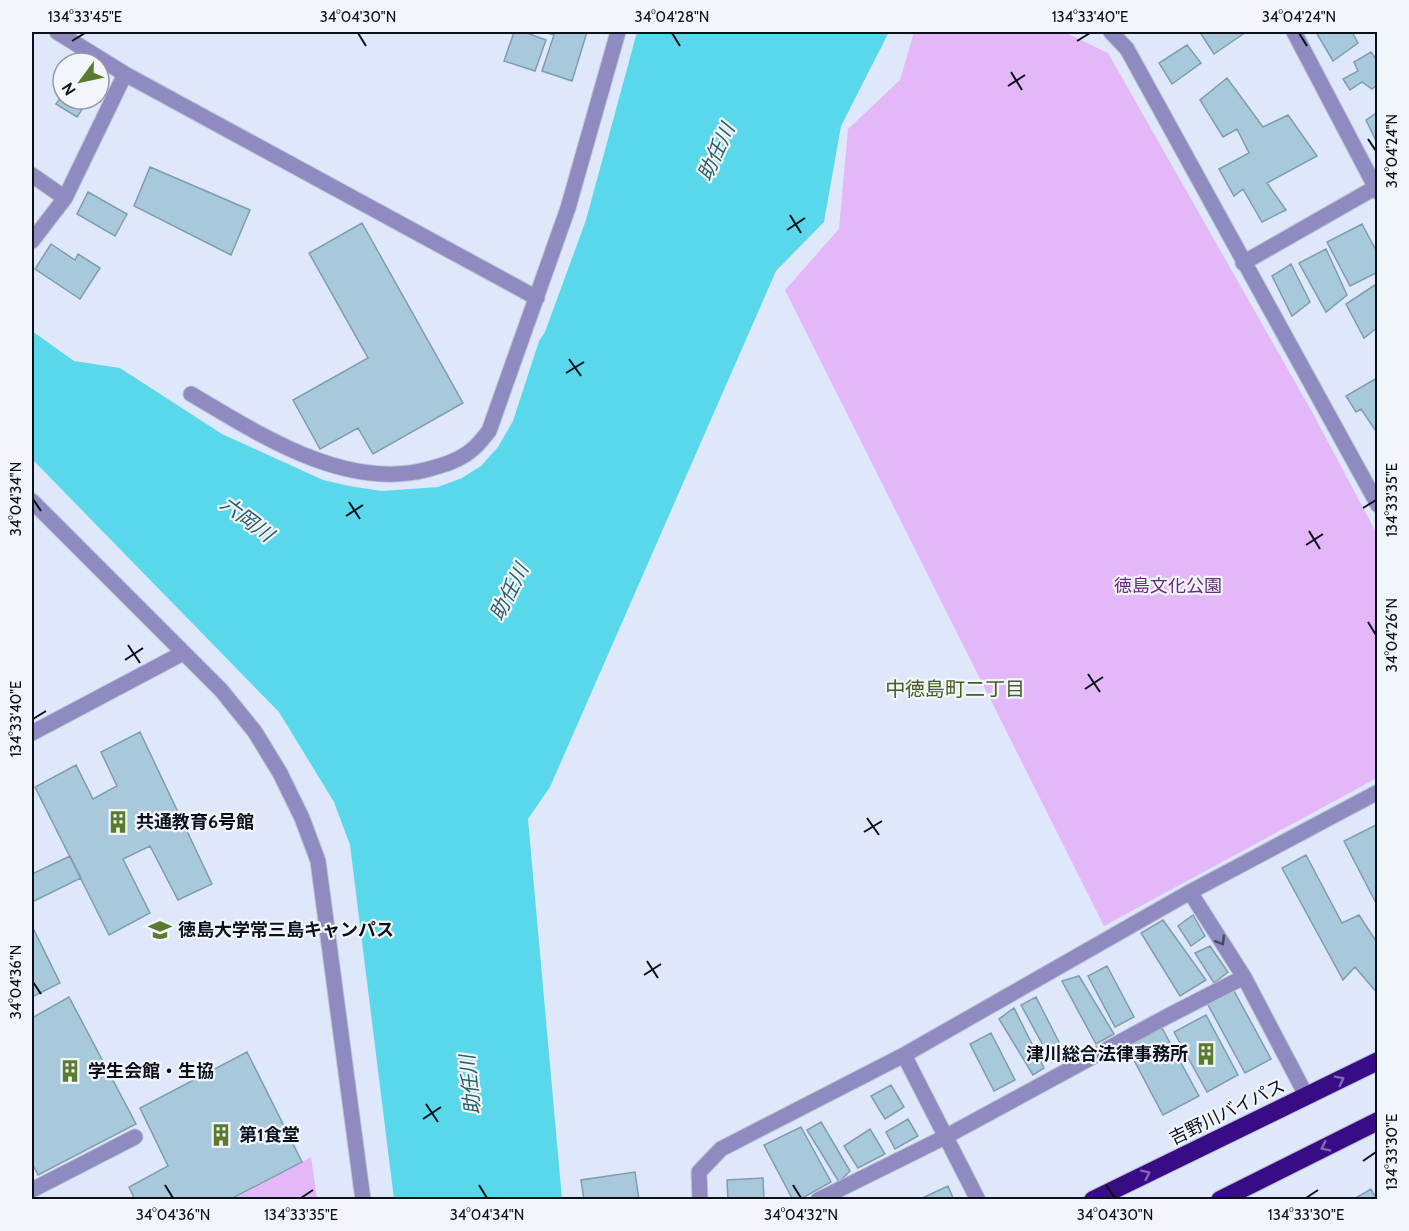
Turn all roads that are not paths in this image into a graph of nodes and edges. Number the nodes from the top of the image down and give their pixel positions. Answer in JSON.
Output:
{"nodes":[{"id":1,"x":57,"y":32,"type":"edge"},
{"id":2,"x":618,"y":32,"type":"edge"},
{"id":3,"x":1111,"y":32,"type":"edge"},
{"id":4,"x":1294,"y":32,"type":"edge"},
{"id":5,"x":125,"y":74,"type":"junction"},
{"id":6,"x":32,"y":175,"type":"edge"},
{"id":7,"x":1377,"y":188,"type":"edge"},
{"id":8,"x":65,"y":198,"type":"junction"},
{"id":9,"x":32,"y":241,"type":"edge"},
{"id":10,"x":1243,"y":263,"type":"junction"},
{"id":11,"x":537,"y":297,"type":"junction"},
{"id":12,"x":191,"y":394,"type":"dead end"},
{"id":13,"x":32,"y":501,"type":"edge"},
{"id":14,"x":1377,"y":506,"type":"edge"},
{"id":15,"x":183,"y":653,"type":"junction"},
{"id":16,"x":32,"y":734,"type":"edge"},
{"id":17,"x":1377,"y":792,"type":"edge"},
{"id":18,"x":1190,"y":892,"type":"junction"},
{"id":19,"x":1244,"y":977,"type":"junction"},
{"id":20,"x":904,"y":1055,"type":"junction"},
{"id":21,"x":1377,"y":1061,"type":"edge"},
{"id":22,"x":1307,"y":1097,"type":"junction"},
{"id":23,"x":1377,"y":1121,"type":"edge"},
{"id":24,"x":135,"y":1137,"type":"dead end"},
{"id":25,"x":945,"y":1137,"type":"junction"},
{"id":26,"x":32,"y":1190,"type":"edge"},
{"id":27,"x":363,"y":1200,"type":"edge"},
{"id":28,"x":700,"y":1200,"type":"edge"},
{"id":29,"x":818,"y":1200,"type":"edge"},
{"id":30,"x":978,"y":1200,"type":"edge"},
{"id":31,"x":1093,"y":1200,"type":"edge"},
{"id":32,"x":1220,"y":1200,"type":"edge"}],
"edges":[{"from":1,"to":5,"type":"street"},
{"from":2,"to":11,"type":"street"},
{"from":3,"to":10,"type":"street"},
{"from":4,"to":7,"type":"street"},
{"from":5,"to":8,"type":"street"},
{"from":5,"to":11,"type":"street"},
{"from":6,"to":8,"type":"street"},
{"from":7,"to":10,"type":"street"},
{"from":8,"to":9,"type":"street"},
{"from":10,"to":14,"type":"street"},
{"from":11,"to":12,"type":"street"},
{"from":13,"to":15,"type":"street"},
{"from":15,"to":16,"type":"street"},
{"from":15,"to":27,"type":"street"},
{"from":17,"to":18,"type":"street"},
{"from":18,"to":19,"type":"street","one_way":true},
{"from":18,"to":20,"type":"street"},
{"from":19,"to":22,"type":"street"},
{"from":19,"to":25,"type":"street"},
{"from":20,"to":25,"type":"street"},
{"from":20,"to":28,"type":"street"},
{"from":22,"to":21,"type":"highway","name":"吉野川バイパス","one_way":true},
{"from":31,"to":22,"type":"highway","name":"吉野川バイパス","one_way":true},
{"from":23,"to":32,"type":"highway","one_way":true},
{"from":24,"to":26,"type":"street"},
{"from":25,"to":29,"type":"street"},
{"from":25,"to":30,"type":"street"}]}
